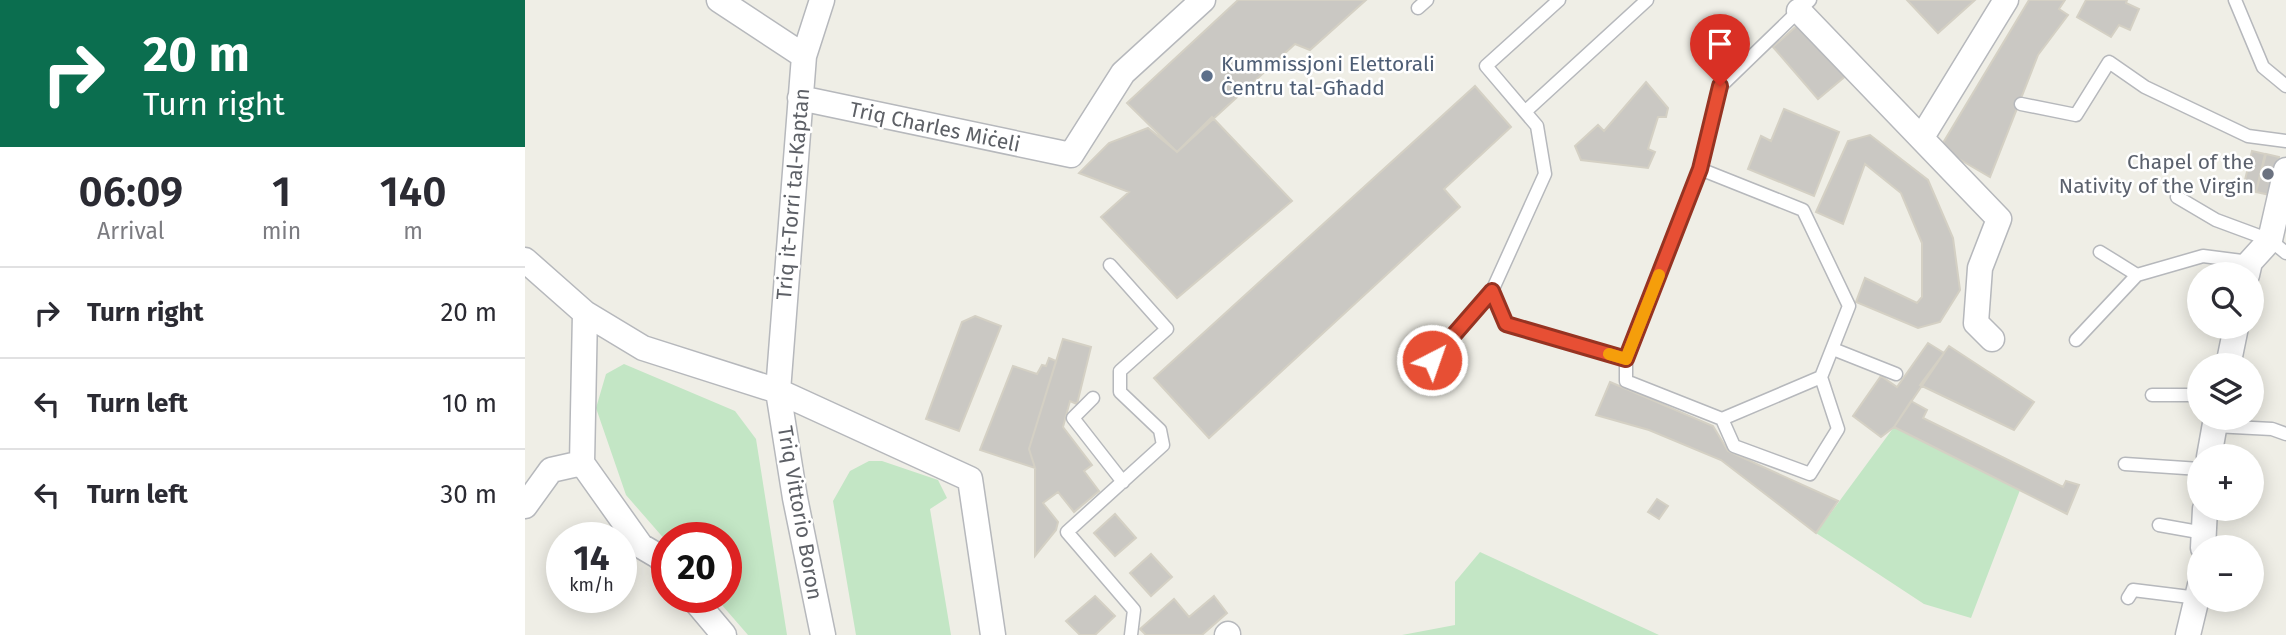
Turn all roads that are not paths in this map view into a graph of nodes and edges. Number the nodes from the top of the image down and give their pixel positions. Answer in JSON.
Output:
{"nodes":[{"id":1,"x":719,"y":0,"type":"edge"},
{"id":2,"x":822,"y":0,"type":"edge"},
{"id":3,"x":1203,"y":0,"type":"edge"},
{"id":4,"x":1559,"y":0,"type":"edge"},
{"id":5,"x":1647,"y":0,"type":"edge"},
{"id":6,"x":2006,"y":0,"type":"edge"},
{"id":7,"x":2235,"y":0,"type":"edge"},
{"id":8,"x":1805,"y":6,"type":"edge"},
{"id":9,"x":804,"y":56,"type":"junction"},
{"id":10,"x":2286,"y":86,"type":"edge"},
{"id":11,"x":800,"y":98,"type":"junction"},
{"id":12,"x":2021,"y":104,"type":"dead end"},
{"id":13,"x":1527,"y":110,"type":"junction"},
{"id":14,"x":1922,"y":137,"type":"junction"},
{"id":15,"x":2286,"y":141,"type":"edge"},
{"id":16,"x":1700,"y":169,"type":"junction"},
{"id":17,"x":2286,"y":170,"type":"edge"},
{"id":18,"x":2178,"y":197,"type":"dead end"},
{"id":19,"x":2278,"y":246,"type":"edge"},
{"id":20,"x":2100,"y":252,"type":"dead end"},
{"id":21,"x":525,"y":260,"type":"edge"},
{"id":22,"x":2226,"y":262,"type":"edge"},
{"id":23,"x":2257,"y":262,"type":"edge"},
{"id":24,"x":1110,"y":265,"type":"dead end"},
{"id":25,"x":2137,"y":275,"type":"junction"},
{"id":26,"x":1492,"y":291,"type":"junction"},
{"id":27,"x":585,"y":313,"type":"junction"},
{"id":28,"x":1992,"y":340,"type":"dead end"},
{"id":29,"x":2076,"y":340,"type":"dead end"},
{"id":30,"x":1833,"y":349,"type":"junction"},
{"id":31,"x":1626,"y":359,"type":"junction"},
{"id":32,"x":1432,"y":360,"type":"dead end"},
{"id":33,"x":1896,"y":374,"type":"dead end"},
{"id":34,"x":1822,"y":377,"type":"junction"},
{"id":35,"x":778,"y":391,"type":"junction"},
{"id":36,"x":2152,"y":395,"type":"dead end"},
{"id":37,"x":2187,"y":395,"type":"edge"},
{"id":38,"x":1093,"y":398,"type":"dead end"},
{"id":39,"x":1722,"y":419,"type":"junction"},
{"id":40,"x":2264,"y":428,"type":"edge"},
{"id":41,"x":2286,"y":434,"type":"edge"},
{"id":42,"x":582,"y":463,"type":"junction"},
{"id":43,"x":2125,"y":464,"type":"dead end"},
{"id":44,"x":2187,"y":467,"type":"edge"},
{"id":45,"x":1123,"y":482,"type":"junction"},
{"id":46,"x":525,"y":506,"type":"edge"},
{"id":47,"x":2159,"y":525,"type":"dead end"},
{"id":48,"x":2204,"y":530,"type":"edge"},
{"id":49,"x":651,"y":552,"type":"edge"},
{"id":50,"x":2187,"y":597,"type":"edge"},
{"id":51,"x":2128,"y":598,"type":"dead end"},
{"id":52,"x":2195,"y":612,"type":"edge"},
{"id":53,"x":705,"y":613,"type":"edge"},
{"id":54,"x":724,"y":635,"type":"edge"},
{"id":55,"x":823,"y":635,"type":"edge"},
{"id":56,"x":993,"y":635,"type":"edge"},
{"id":57,"x":1131,"y":635,"type":"edge"},
{"id":58,"x":2188,"y":635,"type":"edge"}],
"edges":[{"from":1,"to":9,"type":"street"},
{"from":2,"to":9,"type":"street","name":"Triq it-Torri tal-Kaptan"},
{"from":3,"to":11,"type":"street","name":"Triq Charles Miċeli"},
{"from":4,"to":13,"type":"lane"},
{"from":5,"to":13,"type":"lane"},
{"from":6,"to":14,"type":"street"},
{"from":7,"to":10,"type":"lane"},
{"from":8,"to":14,"type":"street"},
{"from":8,"to":16,"type":"lane"},
{"from":9,"to":11,"type":"street","name":"Triq it-Torri tal-Kaptan"},
{"from":11,"to":35,"type":"street","name":"Triq it-Torri tal-Kaptan"},
{"from":12,"to":15,"type":"lane"},
{"from":13,"to":26,"type":"lane"},
{"from":14,"to":28,"type":"street"},
{"from":16,"to":30,"type":"lane"},
{"from":16,"to":31,"type":"lane"},
{"from":17,"to":19,"type":"street"},
{"from":18,"to":19,"type":"lane"},
{"from":19,"to":23,"type":"street"},
{"from":20,"to":25,"type":"lane"},
{"from":21,"to":27,"type":"street"},
{"from":22,"to":25,"type":"lane"},
{"from":24,"to":45,"type":"lane"},
{"from":25,"to":29,"type":"lane"},
{"from":26,"to":31,"type":"lane"},
{"from":26,"to":32,"type":"lane"},
{"from":27,"to":35,"type":"street"},
{"from":27,"to":42,"type":"street"},
{"from":30,"to":33,"type":"lane"},
{"from":30,"to":34,"type":"lane"},
{"from":31,"to":39,"type":"lane"},
{"from":34,"to":39,"type":"lane"},
{"from":34,"to":39,"type":"lane"},
{"from":35,"to":55,"type":"street","name":"Triq Vittorio Boron"},
{"from":35,"to":56,"type":"street"},
{"from":36,"to":37,"type":"lane"},
{"from":38,"to":45,"type":"lane"},
{"from":40,"to":41,"type":"lane"},
{"from":42,"to":46,"type":"street"},
{"from":42,"to":49,"type":"street"},
{"from":43,"to":44,"type":"lane"},
{"from":45,"to":57,"type":"lane"},
{"from":47,"to":48,"type":"lane"},
{"from":50,"to":51,"type":"lane"},
{"from":52,"to":58,"type":"street"},
{"from":53,"to":54,"type":"street"}]}
